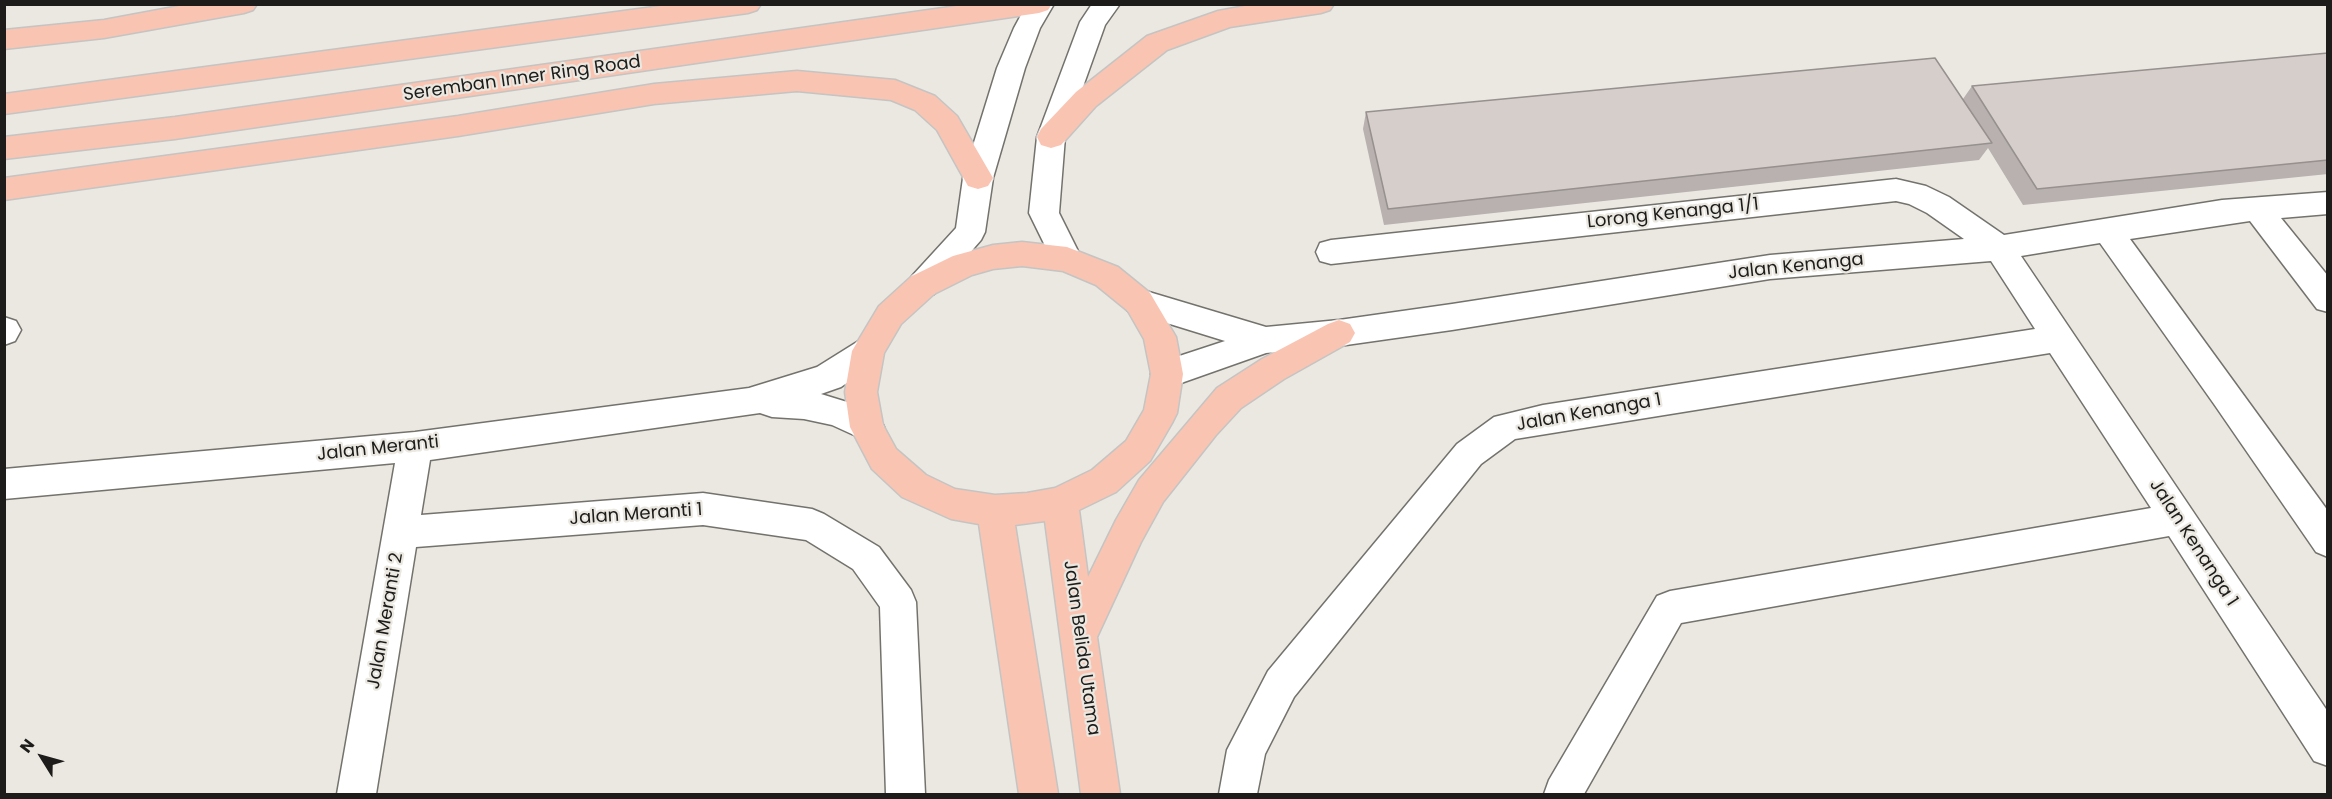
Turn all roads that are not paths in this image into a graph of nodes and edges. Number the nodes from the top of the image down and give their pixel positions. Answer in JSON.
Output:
{"nodes":[{"id":1,"x":243,"y":4,"type":"edge"},
{"id":2,"x":748,"y":4,"type":"edge"},
{"id":3,"x":1321,"y":4,"type":"edge"},
{"id":4,"x":1039,"y":6,"type":"edge"},
{"id":5,"x":1100,"y":13,"type":"edge"},
{"id":6,"x":4,"y":40,"type":"edge"},
{"id":7,"x":4,"y":104,"type":"edge"},
{"id":8,"x":1051,"y":137,"type":"junction"},
{"id":9,"x":4,"y":148,"type":"edge"},
{"id":10,"x":978,"y":178,"type":"junction"},
{"id":11,"x":4,"y":189,"type":"edge"},
{"id":12,"x":2328,"y":203,"type":"edge"},
{"id":13,"x":2257,"y":209,"type":"junction"},
{"id":14,"x":2108,"y":231,"type":"junction"},
{"id":15,"x":1999,"y":248,"type":"junction"},
{"id":16,"x":1331,"y":252,"type":"dead end"},
{"id":17,"x":1067,"y":260,"type":"junction"},
{"id":18,"x":923,"y":285,"type":"junction"},
{"id":19,"x":2328,"y":300,"type":"edge"},
{"id":20,"x":1139,"y":302,"type":"junction"},
{"id":21,"x":1339,"y":333,"type":"junction"},
{"id":22,"x":2059,"y":338,"type":"junction"},
{"id":23,"x":1266,"y":340,"type":"junction"},
{"id":24,"x":868,"y":351,"type":"junction"},
{"id":25,"x":1167,"y":374,"type":"junction"},
{"id":26,"x":749,"y":402,"type":"junction"},
{"id":27,"x":867,"y":427,"type":"junction"},
{"id":28,"x":415,"y":447,"type":"junction"},
{"id":29,"x":4,"y":484,"type":"edge"},
{"id":30,"x":1060,"y":502,"type":"junction"},
{"id":31,"x":995,"y":511,"type":"junction"},
{"id":32,"x":2177,"y":519,"type":"junction"},
{"id":33,"x":401,"y":532,"type":"junction"},
{"id":34,"x":2328,"y":541,"type":"edge"},
{"id":35,"x":1079,"y":636,"type":"junction"},
{"id":36,"x":2328,"y":747,"type":"edge"},
{"id":37,"x":356,"y":795,"type":"edge"},
{"id":38,"x":906,"y":795,"type":"edge"},
{"id":39,"x":1038,"y":795,"type":"edge"},
{"id":40,"x":1101,"y":795,"type":"edge"},
{"id":41,"x":1238,"y":795,"type":"edge"},
{"id":42,"x":1563,"y":795,"type":"edge"}],
"edges":[{"from":1,"to":6,"type":"main road"},
{"from":2,"to":7,"type":"main road"},
{"from":3,"to":8,"type":"main road"},
{"from":4,"to":9,"type":"main road","name":"Seremban Inner Ring Road"},
{"from":4,"to":10,"type":"street"},
{"from":5,"to":8,"type":"street"},
{"from":8,"to":17,"type":"street"},
{"from":10,"to":11,"type":"main road"},
{"from":10,"to":18,"type":"street"},
{"from":12,"to":13,"type":"street","name":"Jalan Kenanga"},
{"from":13,"to":14,"type":"street","name":"Jalan Kenanga"},
{"from":13,"to":19,"type":"street"},
{"from":14,"to":15,"type":"street","name":"Jalan Kenanga"},
{"from":14,"to":34,"type":"street"},
{"from":15,"to":16,"type":"street","name":"Lorong Kenanga 1/1"},
{"from":15,"to":21,"type":"street","name":"Jalan Kenanga"},
{"from":15,"to":22,"type":"street","name":"Jalan Kenanga 1"},
{"from":17,"to":18,"type":"main road"},
{"from":17,"to":20,"type":"main road"},
{"from":18,"to":24,"type":"main road"},
{"from":20,"to":23,"type":"street","name":"Jalan Kenanga"},
{"from":20,"to":25,"type":"main road"},
{"from":21,"to":23,"type":"street","name":"Jalan Kenanga"},
{"from":21,"to":35,"type":"main road"},
{"from":22,"to":32,"type":"street","name":"Jalan Kenanga 1"},
{"from":22,"to":41,"type":"street","name":"Jalan Kenanga 1"},
{"from":23,"to":25,"type":"street","name":"Jalan Kenanga"},
{"from":24,"to":26,"type":"street","name":"Jalan Meranti"},
{"from":24,"to":27,"type":"main road"},
{"from":25,"to":30,"type":"main road"},
{"from":26,"to":27,"type":"street","name":"Jalan Meranti"},
{"from":26,"to":28,"type":"street","name":"Jalan Meranti"},
{"from":27,"to":31,"type":"main road"},
{"from":28,"to":29,"type":"street","name":"Jalan Meranti"},
{"from":28,"to":33,"type":"street","name":"Jalan Meranti 2"},
{"from":30,"to":31,"type":"main road"},
{"from":30,"to":35,"type":"main road","name":"Jalan Belida Utama"},
{"from":31,"to":39,"type":"main road"},
{"from":32,"to":36,"type":"street","name":"Jalan Kenanga 1"},
{"from":32,"to":42,"type":"street"},
{"from":33,"to":37,"type":"street","name":"Jalan Meranti 2"},
{"from":33,"to":38,"type":"street","name":"Jalan Meranti 1"},
{"from":35,"to":40,"type":"main road","name":"Jalan Belida Utama"}]}
